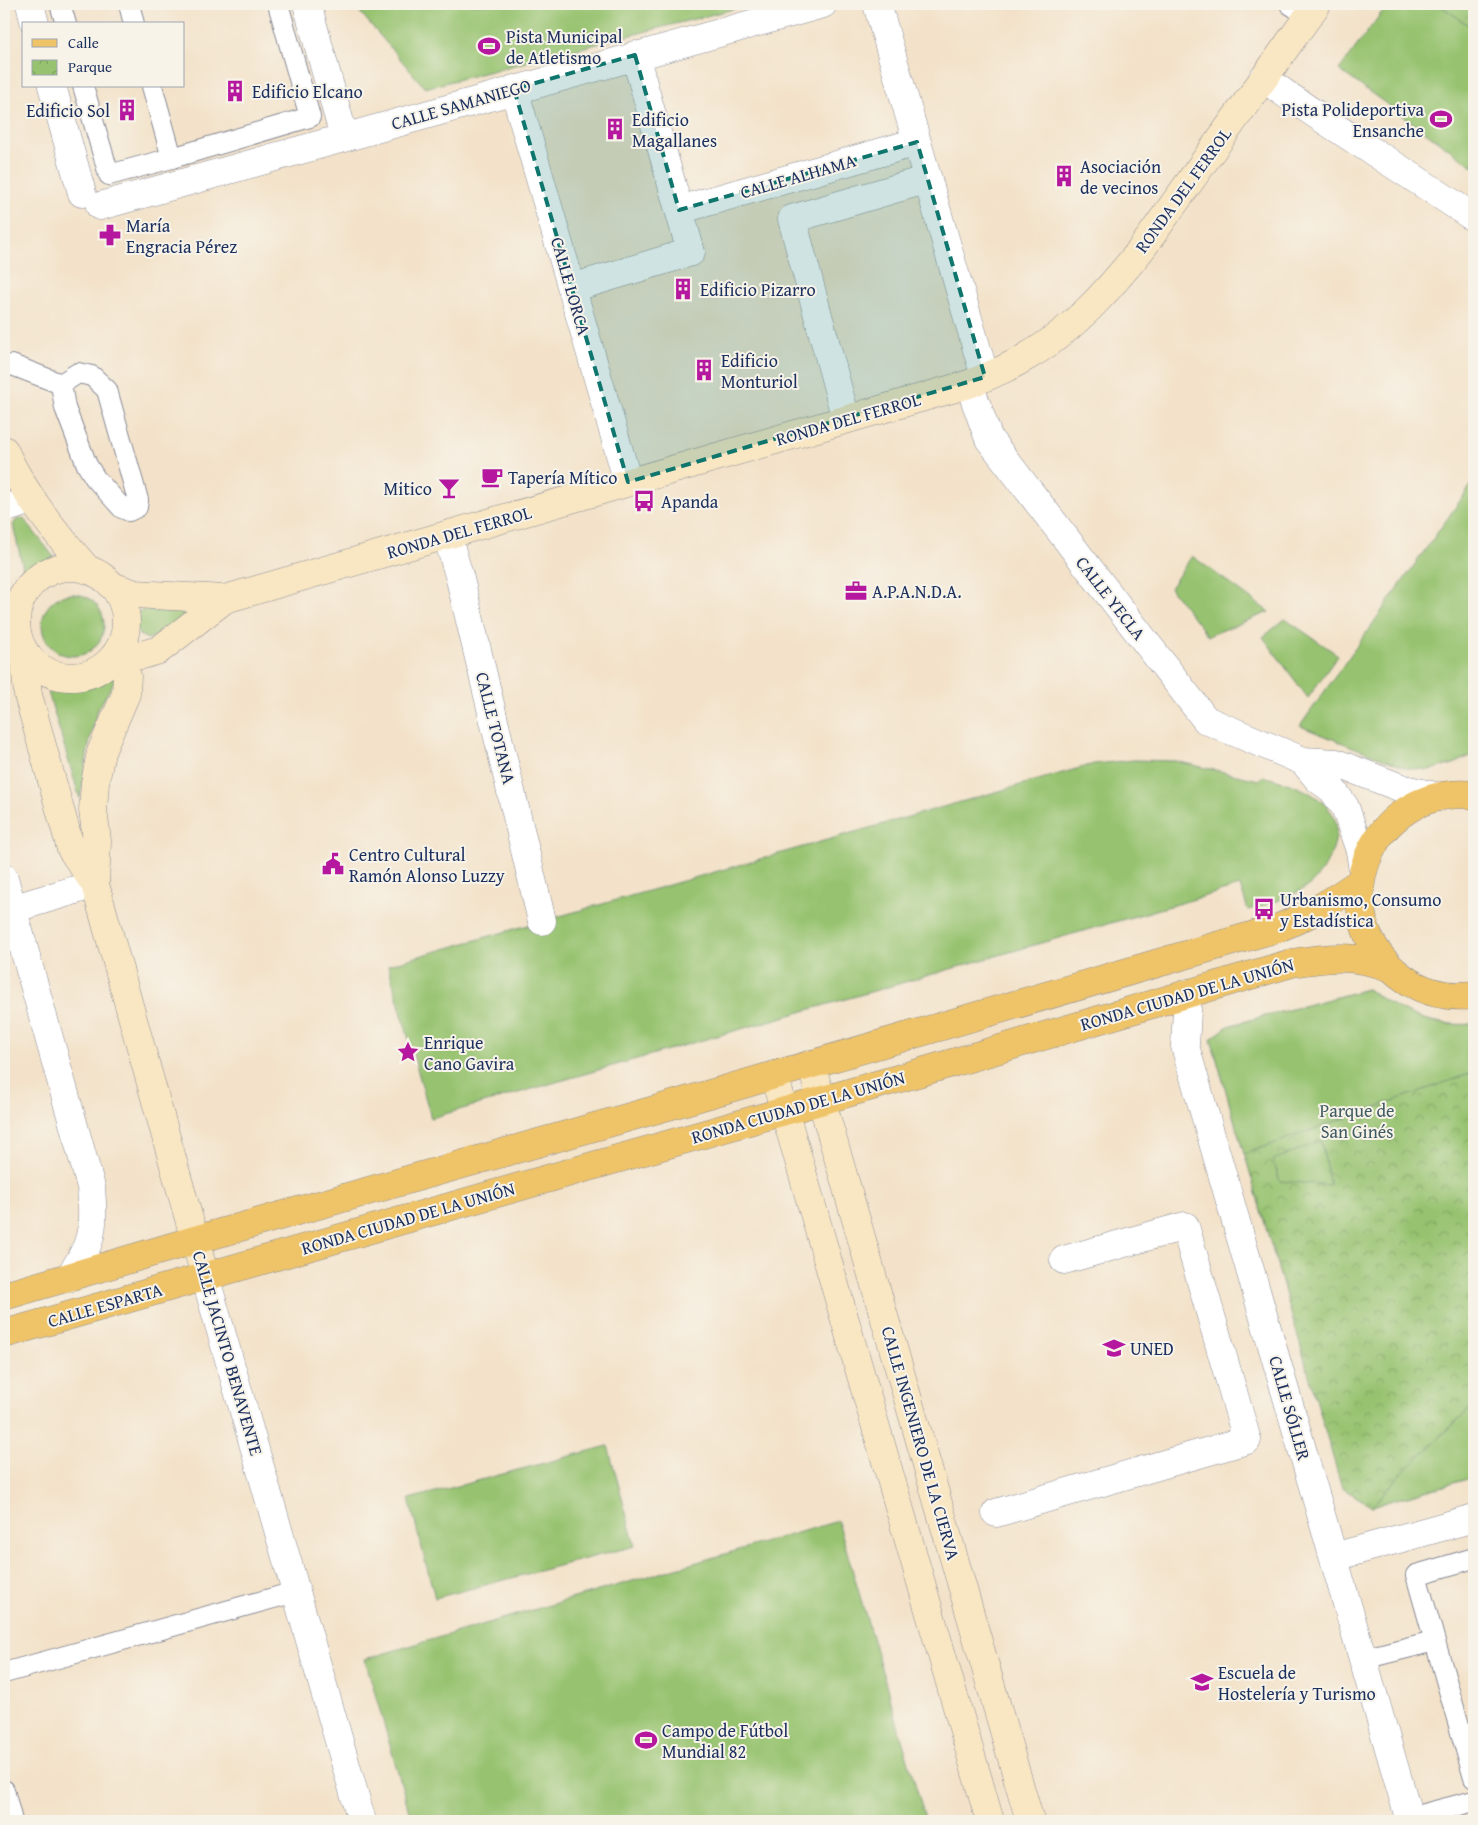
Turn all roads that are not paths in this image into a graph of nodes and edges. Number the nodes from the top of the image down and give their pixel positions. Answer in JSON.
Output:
{"nodes":[{"id":1,"x":30,"y":4,"type":"edge"},
{"id":2,"x":60,"y":4,"type":"edge"},
{"id":3,"x":128,"y":4,"type":"edge"},
{"id":4,"x":278,"y":4,"type":"edge"},
{"id":5,"x":307,"y":4,"type":"edge"},
{"id":6,"x":823,"y":4,"type":"edge"},
{"id":7,"x":877,"y":4,"type":"edge"},
{"id":8,"x":1305,"y":8,"type":"edge"},
{"id":9,"x":34,"y":22,"type":"edge"},
{"id":10,"x":65,"y":22,"type":"edge"},
{"id":11,"x":133,"y":22,"type":"edge"},
{"id":12,"x":635,"y":55,"type":"junction"},
{"id":13,"x":1263,"y":78,"type":"junction"},
{"id":14,"x":53,"y":88,"type":"edge"},
{"id":15,"x":84,"y":88,"type":"edge"},
{"id":16,"x":153,"y":88,"type":"edge"},
{"id":17,"x":514,"y":89,"type":"junction"},
{"id":18,"x":344,"y":138,"type":"junction"},
{"id":19,"x":917,"y":142,"type":"junction"},
{"id":20,"x":172,"y":158,"type":"junction"},
{"id":21,"x":928,"y":179,"type":"junction"},
{"id":22,"x":679,"y":210,"type":"junction"},
{"id":23,"x":1474,"y":218,"type":"edge"},
{"id":24,"x":572,"y":288,"type":"junction"},
{"id":25,"x":7,"y":362,"type":"edge"},
{"id":26,"x":977,"y":380,"type":"junction"},
{"id":27,"x":61,"y":384,"type":"junction"},
{"id":28,"x":846,"y":419,"type":"junction"},
{"id":29,"x":4,"y":450,"type":"edge"},
{"id":30,"x":628,"y":482,"type":"junction"},
{"id":31,"x":31,"y":500,"type":"junction"},
{"id":32,"x":4,"y":508,"type":"edge"},
{"id":33,"x":447,"y":535,"type":"junction"},
{"id":34,"x":88,"y":570,"type":"junction"},
{"id":35,"x":112,"y":586,"type":"junction"},
{"id":36,"x":4,"y":593,"type":"edge"},
{"id":37,"x":225,"y":599,"type":"junction"},
{"id":38,"x":16,"y":620,"type":"junction"},
{"id":39,"x":118,"y":651,"type":"junction"},
{"id":40,"x":24,"y":652,"type":"junction"},
{"id":41,"x":1303,"y":761,"type":"junction"},
{"id":42,"x":1474,"y":795,"type":"edge"},
{"id":43,"x":1439,"y":796,"type":"junction"},
{"id":44,"x":1362,"y":876,"type":"junction"},
{"id":45,"x":4,"y":878,"type":"edge"},
{"id":46,"x":95,"y":884,"type":"junction"},
{"id":47,"x":12,"y":909,"type":"junction"},
{"id":48,"x":542,"y":922,"type":"dead end"},
{"id":49,"x":1391,"y":968,"type":"junction"},
{"id":50,"x":1188,"y":993,"type":"junction"},
{"id":51,"x":1474,"y":995,"type":"edge"},
{"id":52,"x":811,"y":1064,"type":"junction"},
{"id":53,"x":774,"y":1075,"type":"junction"},
{"id":54,"x":822,"y":1100,"type":"junction"},
{"id":55,"x":784,"y":1111,"type":"junction"},
{"id":56,"x":195,"y":1240,"type":"junction"},
{"id":57,"x":1064,"y":1260,"type":"dead end"},
{"id":58,"x":205,"y":1276,"type":"junction"},
{"id":59,"x":68,"y":1278,"type":"junction"},
{"id":60,"x":4,"y":1296,"type":"edge"},
{"id":61,"x":4,"y":1334,"type":"edge"},
{"id":62,"x":996,"y":1514,"type":"dead end"},
{"id":63,"x":1474,"y":1518,"type":"edge"},
{"id":64,"x":1334,"y":1557,"type":"junction"},
{"id":65,"x":1474,"y":1558,"type":"edge"},
{"id":66,"x":295,"y":1592,"type":"junction"},
{"id":67,"x":1434,"y":1641,"type":"junction"},
{"id":68,"x":1363,"y":1660,"type":"junction"},
{"id":69,"x":4,"y":1673,"type":"edge"},
{"id":70,"x":1474,"y":1778,"type":"edge"},
{"id":71,"x":4,"y":1790,"type":"edge"},
{"id":72,"x":1474,"y":1801,"type":"edge"},
{"id":73,"x":1409,"y":1820,"type":"edge"},
{"id":74,"x":12,"y":1821,"type":"edge"},
{"id":75,"x":362,"y":1821,"type":"edge"},
{"id":76,"x":990,"y":1821,"type":"edge"},
{"id":77,"x":1030,"y":1821,"type":"edge"}],
"edges":[{"from":1,"to":9,"type":"street"},
{"from":2,"to":10,"type":"lane"},
{"from":3,"to":11,"type":"lane"},
{"from":4,"to":20,"type":"lane"},
{"from":5,"to":18,"type":"street"},
{"from":6,"to":12,"type":"street","name":"CALLE SAMANIEGO"},
{"from":7,"to":19,"type":"street","name":"CALLE YECLA"},
{"from":8,"to":13,"type":"street","name":"RONDA DEL FERROL"},
{"from":12,"to":17,"type":"street","name":"CALLE SAMANIEGO"},
{"from":12,"to":22,"type":"street"},
{"from":13,"to":23,"type":"street"},
{"from":13,"to":26,"type":"street","name":"RONDA DEL FERROL"},
{"from":14,"to":18,"type":"street","name":"CALLE SAMANIEGO"},
{"from":15,"to":20,"type":"lane"},
{"from":16,"to":20,"type":"lane"},
{"from":17,"to":18,"type":"street","name":"CALLE SAMANIEGO"},
{"from":17,"to":24,"type":"street","name":"CALLE LORCA"},
{"from":19,"to":21,"type":"street","name":"CALLE YECLA"},
{"from":19,"to":22,"type":"street","name":"CALLE ALHAMA"},
{"from":21,"to":26,"type":"street","name":"CALLE YECLA"},
{"from":21,"to":28,"type":"street"},
{"from":22,"to":24,"type":"street"},
{"from":24,"to":30,"type":"street","name":"CALLE LORCA"},
{"from":25,"to":27,"type":"lane"},
{"from":26,"to":28,"type":"street","name":"RONDA DEL FERROL"},
{"from":26,"to":41,"type":"street","name":"CALLE YECLA"},
{"from":27,"to":27,"type":"lane"},
{"from":28,"to":30,"type":"street","name":"RONDA DEL FERROL"},
{"from":29,"to":31,"type":"street"},
{"from":30,"to":33,"type":"street","name":"RONDA DEL FERROL"},
{"from":31,"to":32,"type":"street"},
{"from":31,"to":34,"type":"street"},
{"from":33,"to":37,"type":"street","name":"RONDA DEL FERROL"},
{"from":33,"to":48,"type":"street","name":"CALLE TOTANA"},
{"from":34,"to":35,"type":"street"},
{"from":34,"to":38,"type":"street"},
{"from":35,"to":37,"type":"street","name":"RONDA DEL FERROL"},
{"from":35,"to":39,"type":"street"},
{"from":36,"to":38,"type":"street"},
{"from":37,"to":39,"type":"street","name":"RONDA DEL FERROL"},
{"from":38,"to":40,"type":"street"},
{"from":39,"to":40,"type":"street"},
{"from":39,"to":46,"type":"street","name":"CALLE JACINTO BENAVENTE"},
{"from":40,"to":46,"type":"street","name":"CALLE JACINTO BENAVENTE"},
{"from":41,"to":43,"type":"street"},
{"from":41,"to":44,"type":"street"},
{"from":42,"to":43,"type":"main road"},
{"from":43,"to":44,"type":"main road"},
{"from":44,"to":49,"type":"main road"},
{"from":44,"to":52,"type":"main road","name":"RONDA CIUDAD DE LA UNIÓN"},
{"from":45,"to":47,"type":"street"},
{"from":46,"to":47,"type":"street"},
{"from":46,"to":56,"type":"street","name":"CALLE JACINTO BENAVENTE"},
{"from":47,"to":59,"type":"street"},
{"from":49,"to":50,"type":"main road","name":"RONDA CIUDAD DE LA UNIÓN"},
{"from":49,"to":51,"type":"main road"},
{"from":50,"to":54,"type":"main road","name":"RONDA CIUDAD DE LA UNIÓN"},
{"from":50,"to":64,"type":"street","name":"CALLE SÓLLER"},
{"from":52,"to":53,"type":"main road","name":"RONDA CIUDAD DE LA UNIÓN"},
{"from":52,"to":54,"type":"street","name":"CALLE INGENIERO DE LA CIERVA"},
{"from":53,"to":55,"type":"street"},
{"from":53,"to":56,"type":"main road","name":"RONDA CIUDAD DE LA UNIÓN"},
{"from":54,"to":55,"type":"main road","name":"RONDA CIUDAD DE LA UNIÓN"},
{"from":54,"to":77,"type":"street","name":"CALLE INGENIERO DE LA CIERVA"},
{"from":55,"to":58,"type":"main road","name":"RONDA CIUDAD DE LA UNIÓN"},
{"from":55,"to":76,"type":"street"},
{"from":56,"to":58,"type":"street","name":"CALLE JACINTO BENAVENTE"},
{"from":56,"to":59,"type":"main road","name":"CALLE ESPARTA"},
{"from":57,"to":62,"type":"street"},
{"from":58,"to":61,"type":"main road","name":"CALLE ESPARTA"},
{"from":58,"to":66,"type":"street","name":"CALLE JACINTO BENAVENTE"},
{"from":59,"to":60,"type":"main road","name":"CALLE ESPARTA"},
{"from":63,"to":64,"type":"street"},
{"from":64,"to":68,"type":"street","name":"CALLE SÓLLER"},
{"from":65,"to":67,"type":"lane"},
{"from":66,"to":69,"type":"lane"},
{"from":66,"to":75,"type":"street","name":"CALLE JACINTO BENAVENTE"},
{"from":67,"to":68,"type":"lane"},
{"from":67,"to":70,"type":"lane"},
{"from":68,"to":73,"type":"street","name":"CALLE SÓLLER"},
{"from":71,"to":74,"type":"lane"},
{"from":72,"to":73,"type":"lane"}]}
